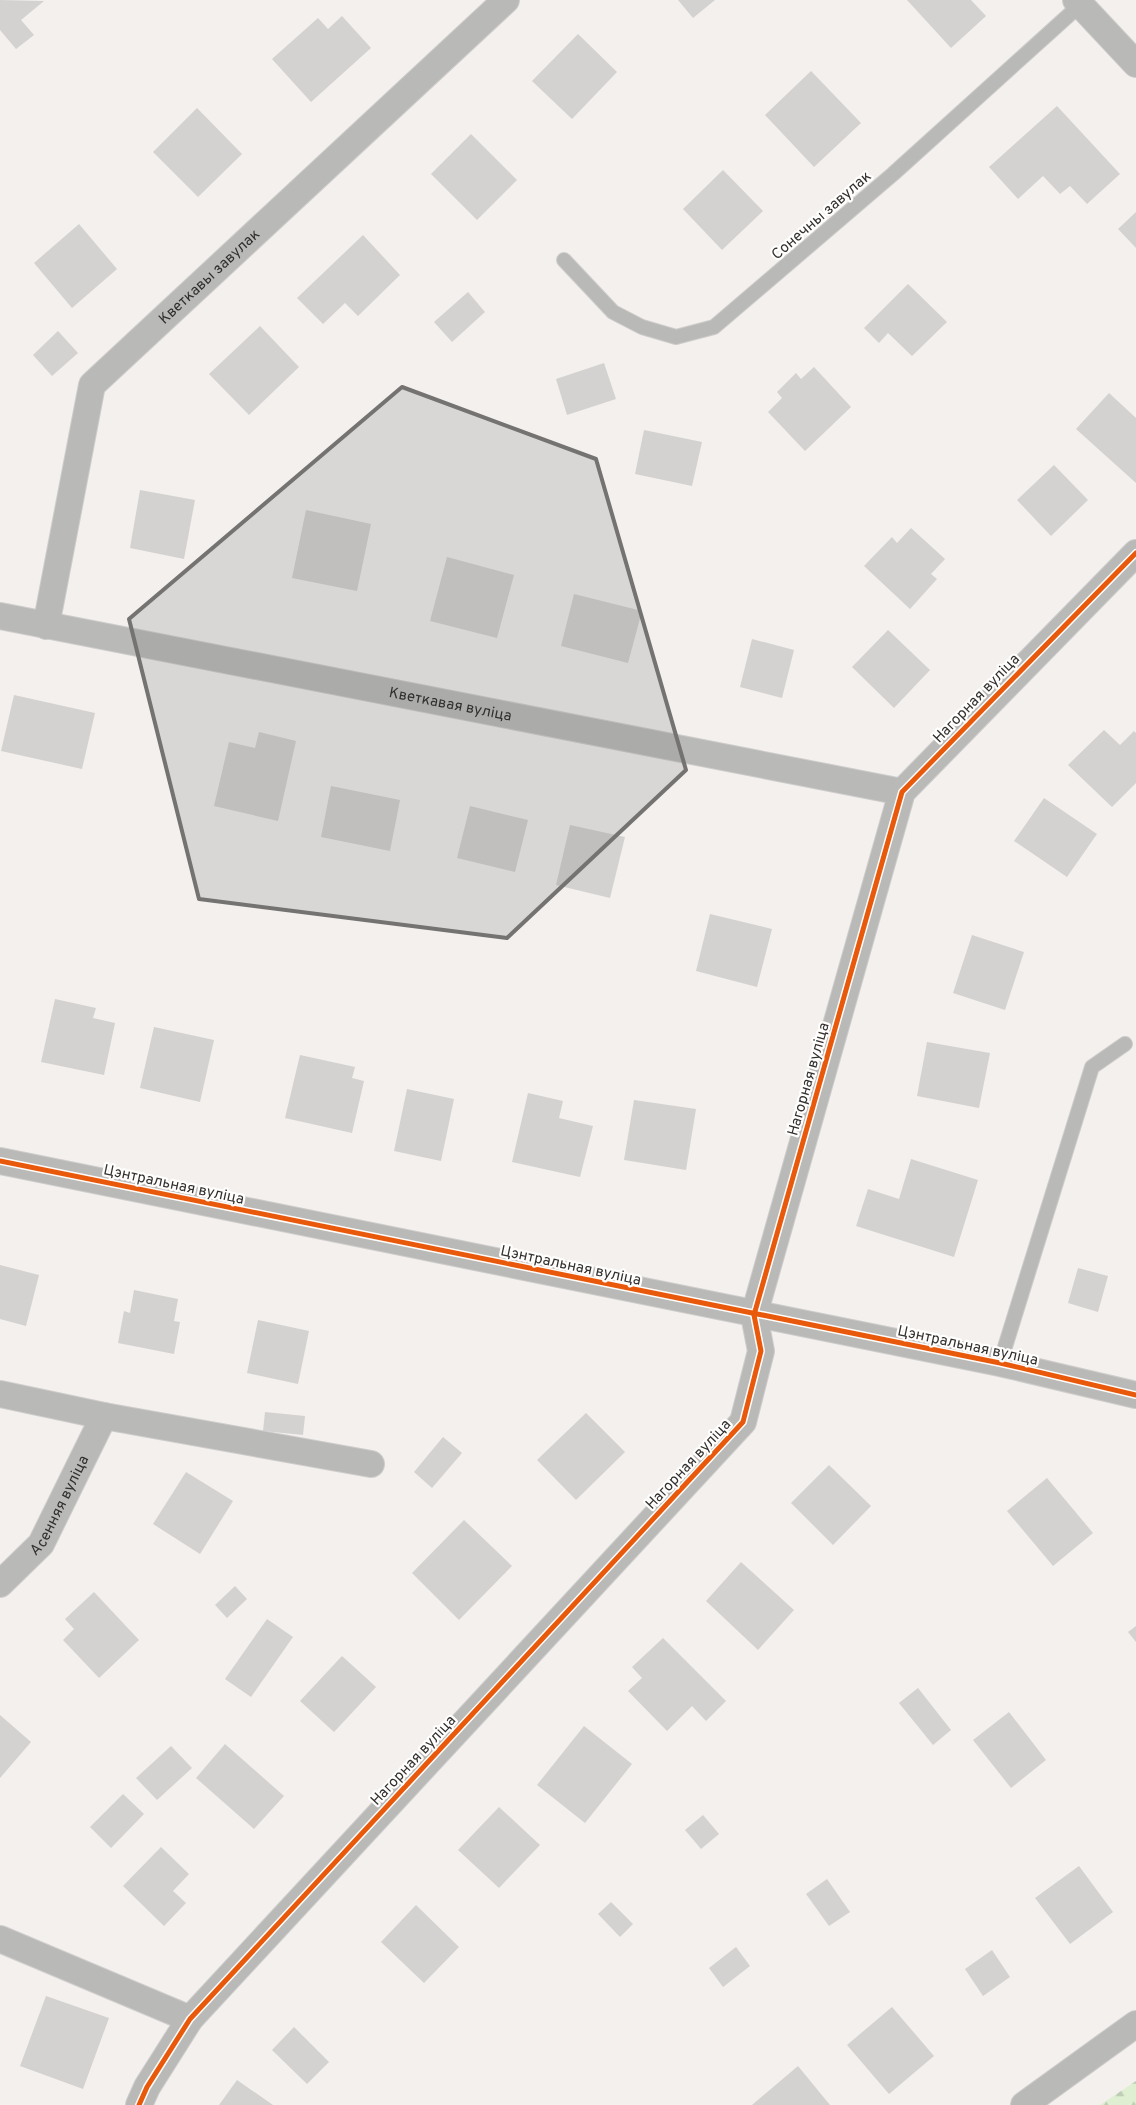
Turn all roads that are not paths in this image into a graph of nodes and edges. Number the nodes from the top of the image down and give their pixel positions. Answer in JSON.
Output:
{"nodes":[{"id":1,"x":506,"y":0,"type":"edge"},
{"id":2,"x":1078,"y":2,"type":"edge"},
{"id":3,"x":1136,"y":64,"type":"edge"},
{"id":4,"x":564,"y":260,"type":"dead end"},
{"id":5,"x":1136,"y":553,"type":"edge"},
{"id":6,"x":0,"y":616,"type":"edge"},
{"id":7,"x":46,"y":626,"type":"junction"},
{"id":8,"x":902,"y":792,"type":"junction"},
{"id":9,"x":1125,"y":1044,"type":"dead end"},
{"id":10,"x":0,"y":1161,"type":"edge"},
{"id":11,"x":754,"y":1315,"type":"junction"},
{"id":12,"x":1000,"y":1363,"type":"junction"},
{"id":13,"x":0,"y":1394,"type":"edge"},
{"id":14,"x":1136,"y":1395,"type":"edge"},
{"id":15,"x":104,"y":1416,"type":"junction"},
{"id":16,"x":371,"y":1464,"type":"dead end"},
{"id":17,"x":0,"y":1584,"type":"edge"},
{"id":18,"x":0,"y":1939,"type":"edge"},
{"id":19,"x":190,"y":2019,"type":"junction"},
{"id":20,"x":1136,"y":2024,"type":"edge"},
{"id":21,"x":139,"y":2105,"type":"edge"},
{"id":22,"x":1024,"y":2105,"type":"edge"}],
"edges":[{"from":1,"to":7,"type":"street","name":"Кветкавы завулак"},
{"from":2,"to":3,"type":"street"},
{"from":2,"to":4,"type":"lane","name":"Сонечны завулак"},
{"from":5,"to":8,"type":"street","name":"Нагорная вуліца"},
{"from":6,"to":7,"type":"street","name":"Кветкавая вуліца"},
{"from":7,"to":8,"type":"street","name":"Кветкавая вуліца"},
{"from":8,"to":11,"type":"street","name":"Нагорная вуліца"},
{"from":9,"to":12,"type":"lane"},
{"from":10,"to":11,"type":"street","name":"Цэнтральная вуліца"},
{"from":11,"to":12,"type":"street","name":"Цэнтральная вуліца"},
{"from":11,"to":19,"type":"street","name":"Нагорная вуліца"},
{"from":12,"to":14,"type":"street","name":"Цэнтральная вуліца"},
{"from":13,"to":15,"type":"street"},
{"from":15,"to":16,"type":"street"},
{"from":15,"to":17,"type":"street","name":"Асенняя вуліца"},
{"from":18,"to":19,"type":"street"},
{"from":19,"to":21,"type":"street","name":"Нагорная вуліца"},
{"from":20,"to":22,"type":"street"}]}
